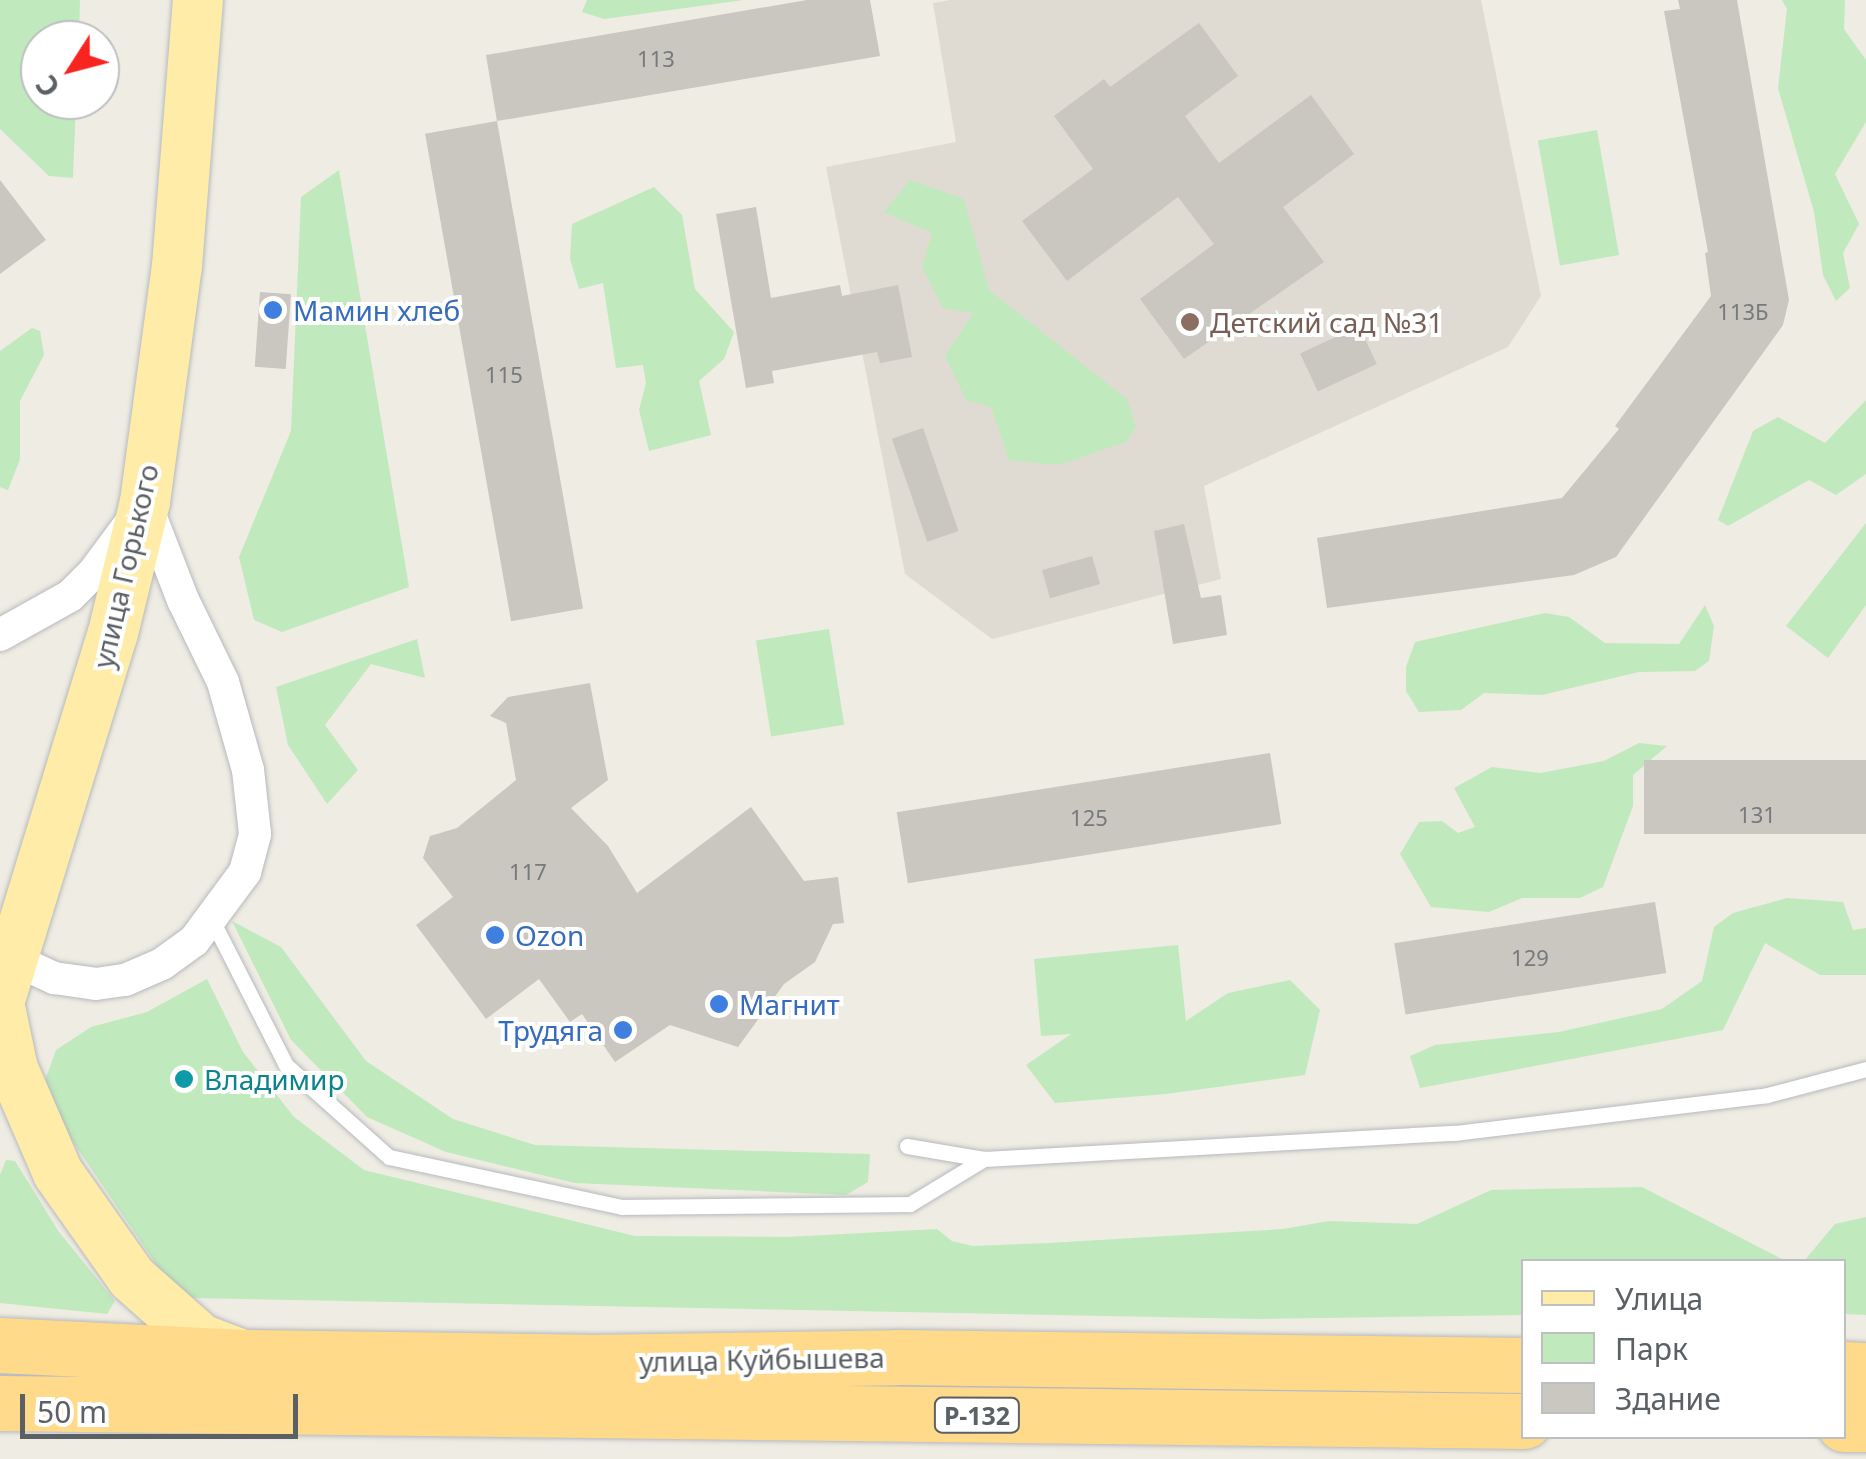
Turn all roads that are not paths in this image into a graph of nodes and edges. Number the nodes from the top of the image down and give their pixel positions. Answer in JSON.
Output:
{"nodes":[{"id":1,"x":198,"y":0,"type":"edge"},
{"id":2,"x":146,"y":502,"type":"junction"},
{"id":3,"x":0,"y":636,"type":"edge"},
{"id":4,"x":212,"y":920,"type":"junction"},
{"id":5,"x":3,"y":980,"type":"edge"},
{"id":6,"x":1866,"y":1069,"type":"edge"},
{"id":7,"x":907,"y":1146,"type":"dead end"},
{"id":8,"x":984,"y":1158,"type":"junction"},
{"id":9,"x":0,"y":1345,"type":"edge"},
{"id":10,"x":248,"y":1357,"type":"junction"},
{"id":11,"x":1521,"y":1364,"type":"edge"},
{"id":12,"x":0,"y":1403,"type":"edge"},
{"id":13,"x":1521,"y":1421,"type":"edge"}],
"edges":[{"from":1,"to":2,"type":"main road","name":"улица Горького"},
{"from":2,"to":3,"type":"street"},
{"from":2,"to":4,"type":"street"},
{"from":2,"to":5,"type":"main road","name":"улица Горького"},
{"from":4,"to":5,"type":"street"},
{"from":4,"to":8,"type":"lane"},
{"from":5,"to":10,"type":"main road"},
{"from":6,"to":8,"type":"lane"},
{"from":7,"to":8,"type":"lane"},
{"from":9,"to":10,"type":"highway","name":"улица Куйбышева","number":"Р-132"},
{"from":10,"to":11,"type":"highway","name":"улица Куйбышева","number":"Р-132"},
{"from":12,"to":13,"type":"highway","name":"улица Куйбышева","number":"Р-132"}]}
